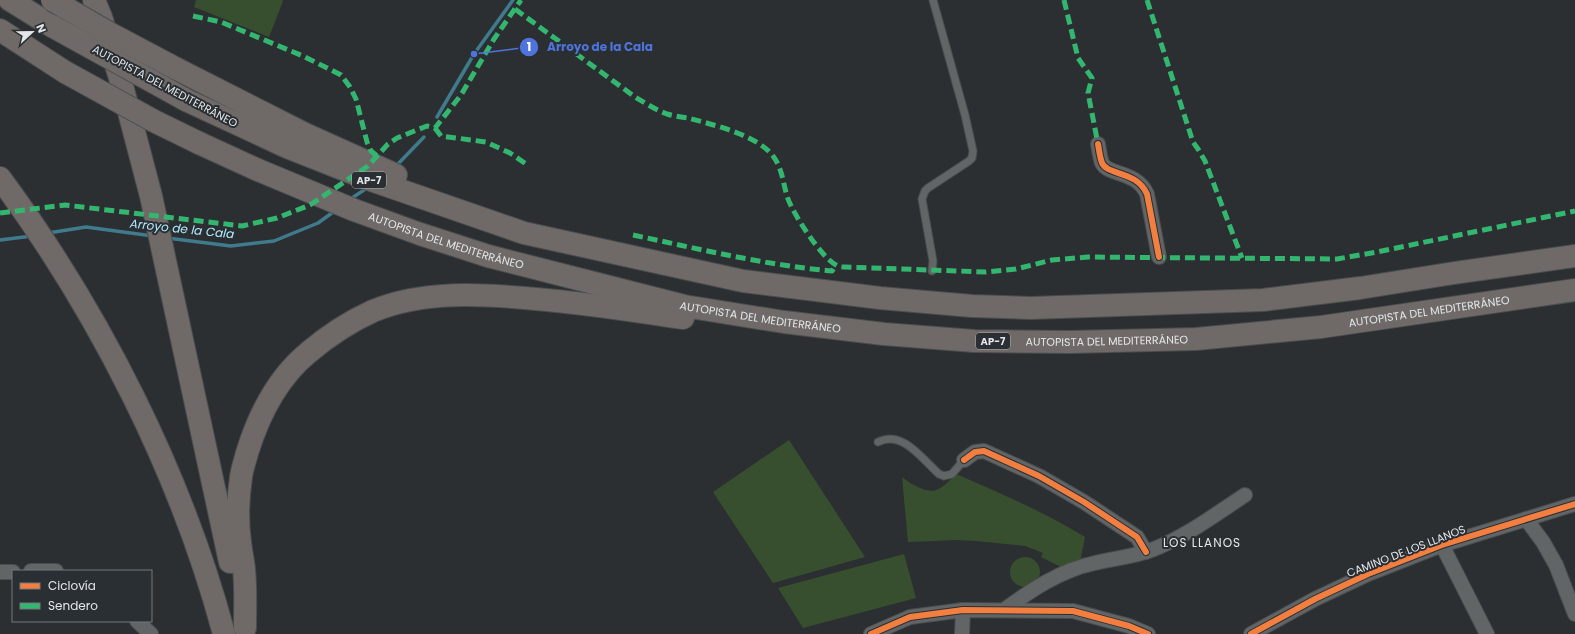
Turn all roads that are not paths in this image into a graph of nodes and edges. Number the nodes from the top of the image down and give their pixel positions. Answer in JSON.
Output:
{"nodes":[{"id":1,"x":10,"y":0,"type":"edge"},
{"id":2,"x":52,"y":0,"type":"edge"},
{"id":3,"x":94,"y":0,"type":"edge"},
{"id":4,"x":933,"y":0,"type":"edge"},
{"id":5,"x":0,"y":30,"type":"edge"},
{"id":6,"x":1098,"y":144,"type":"dead end"},
{"id":7,"x":0,"y":178,"type":"edge"},
{"id":8,"x":458,"y":205,"type":"junction"},
{"id":9,"x":1575,"y":256,"type":"edge"},
{"id":10,"x":1159,"y":257,"type":"dead end"},
{"id":11,"x":932,"y":271,"type":"dead end"},
{"id":12,"x":1575,"y":290,"type":"edge"},
{"id":13,"x":884,"y":334,"type":"junction"},
{"id":14,"x":878,"y":442,"type":"dead end"},
{"id":15,"x":964,"y":460,"type":"joint"},
{"id":16,"x":1245,"y":495,"type":"dead end"},
{"id":17,"x":1575,"y":504,"type":"edge"},
{"id":18,"x":1526,"y":518,"type":"junction"},
{"id":19,"x":1442,"y":545,"type":"junction"},
{"id":20,"x":1146,"y":552,"type":"junction"},
{"id":21,"x":0,"y":572,"type":"edge"},
{"id":22,"x":12,"y":572,"type":"edge"},
{"id":23,"x":963,"y":610,"type":"junction"},
{"id":24,"x":1004,"y":610,"type":"junction"},
{"id":25,"x":1575,"y":614,"type":"edge"},
{"id":26,"x":138,"y":622,"type":"edge"},
{"id":27,"x":246,"y":631,"type":"edge"},
{"id":28,"x":151,"y":634,"type":"edge"},
{"id":29,"x":224,"y":634,"type":"edge"},
{"id":30,"x":871,"y":634,"type":"edge"},
{"id":31,"x":962,"y":634,"type":"edge"},
{"id":32,"x":1148,"y":634,"type":"edge"},
{"id":33,"x":1251,"y":634,"type":"edge"},
{"id":34,"x":1487,"y":634,"type":"edge"}],
"edges":[{"from":1,"to":8,"type":"highway","name":"AUTOPISTA DEL MEDITERRÁNEO","number":"AP-7","bridge":true},
{"from":2,"to":8,"type":"highway","bridge":true},
{"from":3,"to":27,"type":"highway"},
{"from":4,"to":11,"type":"lane"},
{"from":5,"to":13,"type":"highway","name":"AUTOPISTA DEL MEDITERRÁNEO","number":"AP-7","bridge":true},
{"from":6,"to":10,"type":"street"},
{"from":7,"to":29,"type":"highway"},
{"from":8,"to":9,"type":"highway","name":"AUTOPISTA DEL MEDITERRÁNEO","number":"AP-7"},
{"from":12,"to":13,"type":"highway","name":"AUTOPISTA DEL MEDITERRÁNEO","number":"AP-7"},
{"from":13,"to":27,"type":"highway"},
{"from":14,"to":15,"type":"lane"},
{"from":15,"to":20,"type":"street"},
{"from":16,"to":20,"type":"street"},
{"from":17,"to":18,"type":"street","name":"CAMINO DE LOS LLANOS"},
{"from":18,"to":19,"type":"street","name":"CAMINO DE LOS LLANOS"},
{"from":18,"to":25,"type":"street"},
{"from":19,"to":33,"type":"street","name":"CAMINO DE LOS LLANOS"},
{"from":19,"to":34,"type":"street"},
{"from":20,"to":24,"type":"street"},
{"from":21,"to":22,"type":"street"},
{"from":23,"to":24,"type":"street"},
{"from":23,"to":30,"type":"street"},
{"from":23,"to":31,"type":"street"},
{"from":24,"to":32,"type":"street"},
{"from":26,"to":28,"type":"street"}]}
